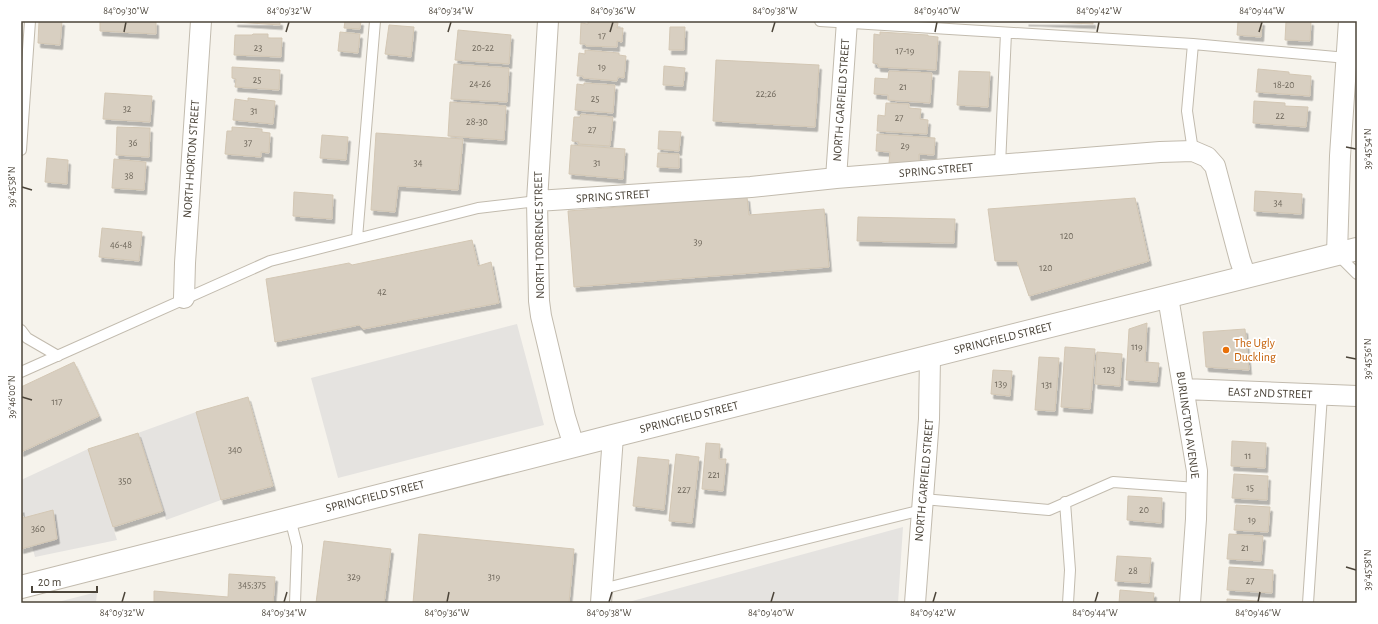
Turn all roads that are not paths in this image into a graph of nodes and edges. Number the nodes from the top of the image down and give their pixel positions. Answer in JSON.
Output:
{"nodes":[{"id":1,"x":30,"y":21,"type":"edge"},
{"id":2,"x":201,"y":21,"type":"edge"},
{"id":3,"x":375,"y":21,"type":"edge"},
{"id":4,"x":548,"y":21,"type":"edge"},
{"id":5,"x":820,"y":21,"type":"edge"},
{"id":6,"x":847,"y":21,"type":"edge"},
{"id":7,"x":1352,"y":26,"type":"edge"},
{"id":8,"x":1006,"y":33,"type":"junction"},
{"id":9,"x":1193,"y":44,"type":"junction"},
{"id":10,"x":1347,"y":58,"type":"junction"},
{"id":11,"x":21,"y":150,"type":"edge"},
{"id":12,"x":1193,"y":151,"type":"junction"},
{"id":13,"x":1000,"y":165,"type":"junction"},
{"id":14,"x":836,"y":178,"type":"junction"},
{"id":15,"x":537,"y":201,"type":"junction"},
{"id":16,"x":357,"y":238,"type":"junction"},
{"id":17,"x":1347,"y":251,"type":"edge"},
{"id":18,"x":1357,"y":274,"type":"edge"},
{"id":19,"x":1246,"y":276,"type":"junction"},
{"id":20,"x":1168,"y":297,"type":"junction"},
{"id":21,"x":184,"y":298,"type":"junction"},
{"id":22,"x":21,"y":330,"type":"edge"},
{"id":23,"x":58,"y":356,"type":"junction"},
{"id":24,"x":930,"y":356,"type":"junction"},
{"id":25,"x":21,"y":372,"type":"edge"},
{"id":26,"x":1184,"y":389,"type":"junction"},
{"id":27,"x":1322,"y":395,"type":"junction"},
{"id":28,"x":1357,"y":396,"type":"edge"},
{"id":29,"x":613,"y":436,"type":"junction"},
{"id":30,"x":574,"y":446,"type":"junction"},
{"id":31,"x":1197,"y":488,"type":"junction"},
{"id":32,"x":1065,"y":502,"type":"junction"},
{"id":33,"x":922,"y":505,"type":"junction"},
{"id":34,"x":290,"y":518,"type":"junction"},
{"id":35,"x":21,"y":587,"type":"edge"},
{"id":36,"x":601,"y":596,"type":"edge"},
{"id":37,"x":295,"y":603,"type":"edge"},
{"id":38,"x":915,"y":603,"type":"edge"},
{"id":39,"x":1068,"y":603,"type":"edge"},
{"id":40,"x":1190,"y":603,"type":"edge"},
{"id":41,"x":1308,"y":603,"type":"edge"}],
"edges":[{"from":1,"to":11,"type":"lane"},
{"from":2,"to":21,"type":"street","name":"NORTH HORTON STREET"},
{"from":3,"to":16,"type":"lane"},
{"from":4,"to":15,"type":"street","name":"NORTH TORRENCE STREET"},
{"from":5,"to":6,"type":"lane"},
{"from":6,"to":8,"type":"lane"},
{"from":6,"to":14,"type":"street","name":"NORTH GARFIELD STREET"},
{"from":7,"to":10,"type":"street"},
{"from":8,"to":9,"type":"lane"},
{"from":8,"to":13,"type":"lane"},
{"from":9,"to":10,"type":"lane"},
{"from":9,"to":12,"type":"lane"},
{"from":10,"to":17,"type":"street"},
{"from":12,"to":13,"type":"street","name":"SPRING STREET"},
{"from":12,"to":19,"type":"street"},
{"from":13,"to":14,"type":"street","name":"SPRING STREET"},
{"from":14,"to":15,"type":"street","name":"SPRING STREET"},
{"from":15,"to":16,"type":"lane"},
{"from":15,"to":30,"type":"street","name":"NORTH TORRENCE STREET"},
{"from":16,"to":21,"type":"lane"},
{"from":17,"to":18,"type":"lane"},
{"from":17,"to":19,"type":"street","name":"SPRINGFIELD STREET"},
{"from":19,"to":20,"type":"street","name":"SPRINGFIELD STREET"},
{"from":20,"to":24,"type":"street","name":"SPRINGFIELD STREET"},
{"from":20,"to":26,"type":"street","name":"BURLINGTON AVENUE"},
{"from":21,"to":23,"type":"lane"},
{"from":22,"to":23,"type":"lane"},
{"from":23,"to":25,"type":"lane"},
{"from":24,"to":29,"type":"street","name":"SPRINGFIELD STREET"},
{"from":24,"to":33,"type":"street","name":"NORTH GARFIELD STREET"},
{"from":26,"to":27,"type":"street","name":"EAST 2ND STREET"},
{"from":26,"to":31,"type":"street","name":"BURLINGTON AVENUE"},
{"from":27,"to":28,"type":"street","name":"EAST 2ND STREET"},
{"from":27,"to":41,"type":"lane"},
{"from":29,"to":30,"type":"street","name":"SPRINGFIELD STREET"},
{"from":29,"to":36,"type":"street"},
{"from":30,"to":34,"type":"street","name":"SPRINGFIELD STREET"},
{"from":31,"to":32,"type":"lane"},
{"from":31,"to":40,"type":"street","name":"BURLINGTON AVENUE"},
{"from":32,"to":33,"type":"lane"},
{"from":32,"to":39,"type":"lane"},
{"from":33,"to":36,"type":"lane"},
{"from":33,"to":38,"type":"street","name":"NORTH GARFIELD STREET"},
{"from":34,"to":35,"type":"street","name":"SPRINGFIELD STREET"},
{"from":34,"to":37,"type":"lane"}]}
